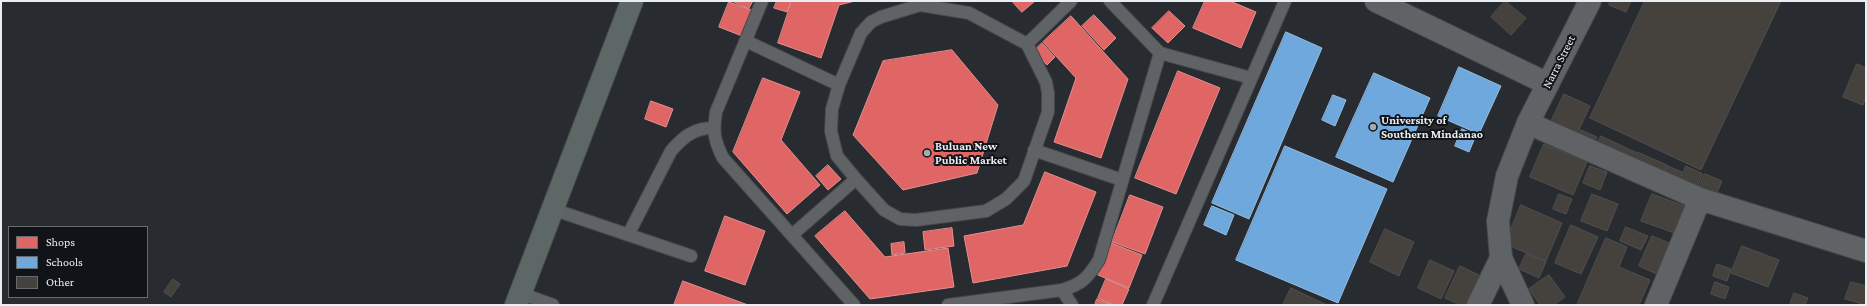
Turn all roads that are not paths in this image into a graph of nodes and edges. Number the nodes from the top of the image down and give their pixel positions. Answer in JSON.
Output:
{"nodes":[{"id":1,"x":632,"y":1,"type":"edge"},
{"id":2,"x":762,"y":1,"type":"edge"},
{"id":3,"x":1071,"y":1,"type":"edge"},
{"id":4,"x":1110,"y":1,"type":"edge"},
{"id":5,"x":1284,"y":1,"type":"edge"},
{"id":6,"x":1376,"y":1,"type":"edge"},
{"id":7,"x":1590,"y":1,"type":"edge"},
{"id":8,"x":920,"y":3,"type":"edge"},
{"id":9,"x":746,"y":41,"type":"junction"},
{"id":10,"x":1027,"y":44,"type":"junction"},
{"id":11,"x":1160,"y":52,"type":"junction"},
{"id":12,"x":1252,"y":78,"type":"junction"},
{"id":13,"x":1548,"y":84,"type":"junction"},
{"id":14,"x":839,"y":85,"type":"junction"},
{"id":15,"x":1528,"y":123,"type":"junction"},
{"id":16,"x":713,"y":128,"type":"junction"},
{"id":17,"x":1034,"y":150,"type":"junction"},
{"id":18,"x":856,"y":179,"type":"junction"},
{"id":19,"x":1122,"y":180,"type":"junction"},
{"id":20,"x":1700,"y":199,"type":"junction"},
{"id":21,"x":552,"y":209,"type":"junction"},
{"id":22,"x":628,"y":235,"type":"junction"},
{"id":23,"x":792,"y":235,"type":"junction"},
{"id":24,"x":1866,"y":251,"type":"edge"},
{"id":25,"x":691,"y":256,"type":"dead end"},
{"id":26,"x":1501,"y":258,"type":"junction"},
{"id":27,"x":1062,"y":290,"type":"junction"},
{"id":28,"x":518,"y":299,"type":"edge"},
{"id":29,"x":553,"y":305,"type":"edge"},
{"id":30,"x":854,"y":305,"type":"edge"},
{"id":31,"x":948,"y":305,"type":"edge"},
{"id":32,"x":1072,"y":305,"type":"edge"},
{"id":33,"x":1153,"y":305,"type":"edge"},
{"id":34,"x":1478,"y":305,"type":"edge"},
{"id":35,"x":1523,"y":305,"type":"edge"},
{"id":36,"x":1656,"y":305,"type":"edge"}],
"edges":[{"from":1,"to":21,"type":"highway"},
{"from":2,"to":9,"type":"lane"},
{"from":3,"to":10,"type":"lane"},
{"from":4,"to":11,"type":"lane"},
{"from":5,"to":12,"type":"lane"},
{"from":6,"to":13,"type":"street"},
{"from":7,"to":13,"type":"street","name":"Narra Street"},
{"from":8,"to":10,"type":"lane"},
{"from":8,"to":14,"type":"lane"},
{"from":9,"to":14,"type":"lane"},
{"from":9,"to":16,"type":"lane"},
{"from":10,"to":17,"type":"lane"},
{"from":11,"to":12,"type":"lane"},
{"from":11,"to":19,"type":"lane"},
{"from":12,"to":33,"type":"lane"},
{"from":13,"to":15,"type":"street","name":"Narra Street"},
{"from":14,"to":18,"type":"lane"},
{"from":15,"to":20,"type":"street"},
{"from":15,"to":26,"type":"street","name":"Narra Street"},
{"from":16,"to":22,"type":"lane"},
{"from":16,"to":23,"type":"lane"},
{"from":17,"to":18,"type":"lane"},
{"from":17,"to":19,"type":"lane"},
{"from":18,"to":23,"type":"lane"},
{"from":19,"to":27,"type":"lane"},
{"from":20,"to":24,"type":"street"},
{"from":20,"to":36,"type":"street"},
{"from":21,"to":22,"type":"lane"},
{"from":21,"to":28,"type":"highway"},
{"from":22,"to":25,"type":"lane"},
{"from":23,"to":30,"type":"lane"},
{"from":26,"to":34,"type":"street"},
{"from":26,"to":35,"type":"street"},
{"from":27,"to":31,"type":"lane"},
{"from":27,"to":32,"type":"lane"},
{"from":28,"to":29,"type":"lane"}]}
